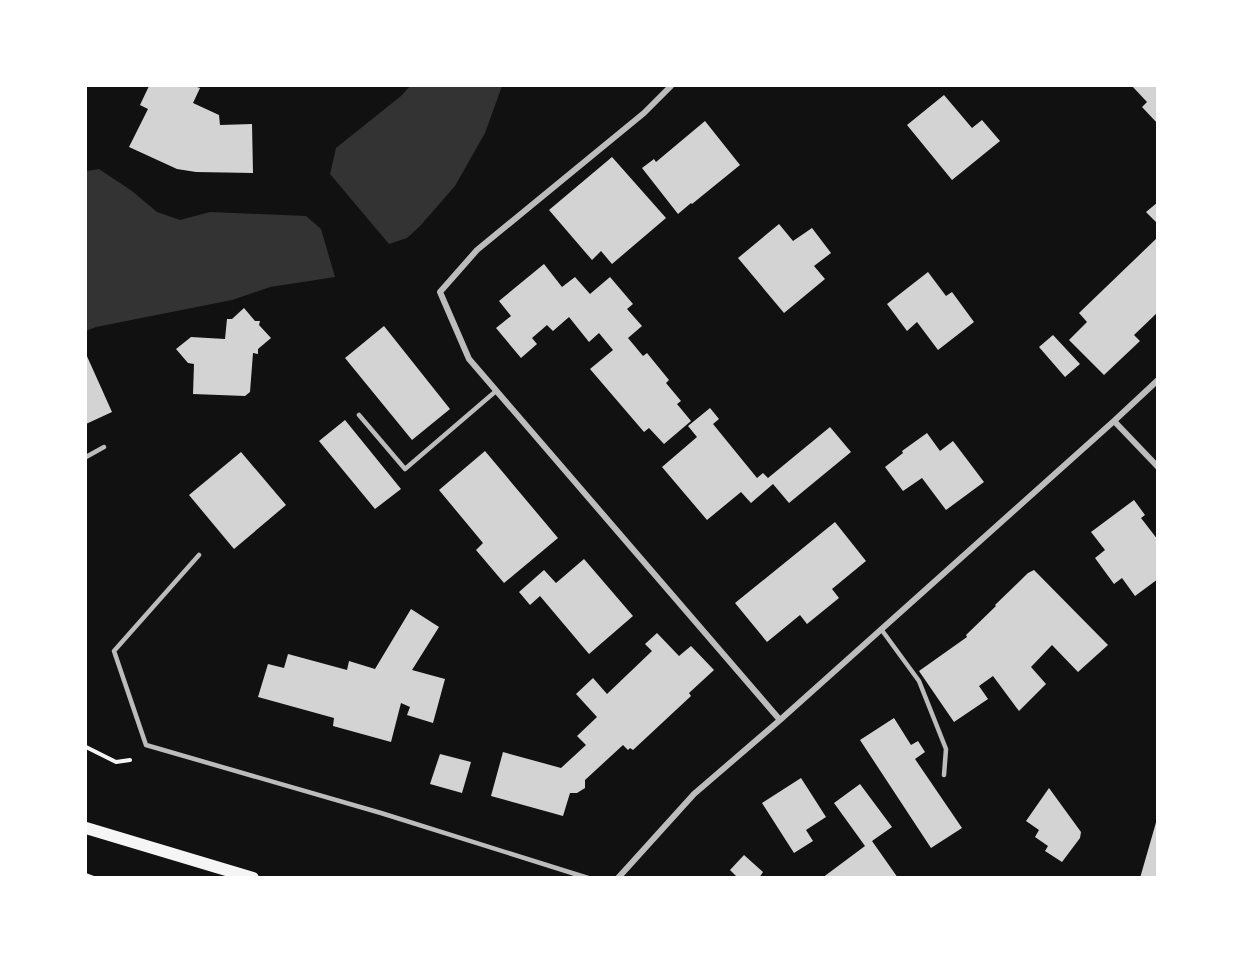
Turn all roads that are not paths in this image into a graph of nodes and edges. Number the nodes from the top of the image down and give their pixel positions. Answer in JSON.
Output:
{"nodes":[{"id":1,"x":671,"y":86,"type":"edge"},
{"id":2,"x":1158,"y":380,"type":"edge"},
{"id":3,"x":496,"y":391,"type":"junction"},
{"id":4,"x":359,"y":415,"type":"dead end"},
{"id":5,"x":1114,"y":422,"type":"junction"},
{"id":6,"x":104,"y":447,"type":"dead end"},
{"id":7,"x":86,"y":457,"type":"edge"},
{"id":8,"x":1158,"y":467,"type":"edge"},
{"id":9,"x":199,"y":555,"type":"dead end"},
{"id":10,"x":881,"y":629,"type":"junction"},
{"id":11,"x":780,"y":720,"type":"junction"},
{"id":12,"x":944,"y":775,"type":"dead end"},
{"id":13,"x":86,"y":828,"type":"edge"},
{"id":14,"x":253,"y":878,"type":"edge"},
{"id":15,"x":588,"y":878,"type":"edge"},
{"id":16,"x":618,"y":878,"type":"edge"}],
"edges":[{"from":1,"to":3,"type":"street"},
{"from":2,"to":5,"type":"street"},
{"from":3,"to":4,"type":"lane"},
{"from":3,"to":11,"type":"street"},
{"from":5,"to":8,"type":"street"},
{"from":5,"to":10,"type":"street"},
{"from":6,"to":7,"type":"lane"},
{"from":9,"to":15,"type":"lane"},
{"from":10,"to":11,"type":"street"},
{"from":10,"to":12,"type":"lane"},
{"from":11,"to":16,"type":"street"},
{"from":13,"to":14,"type":"main road"}]}
